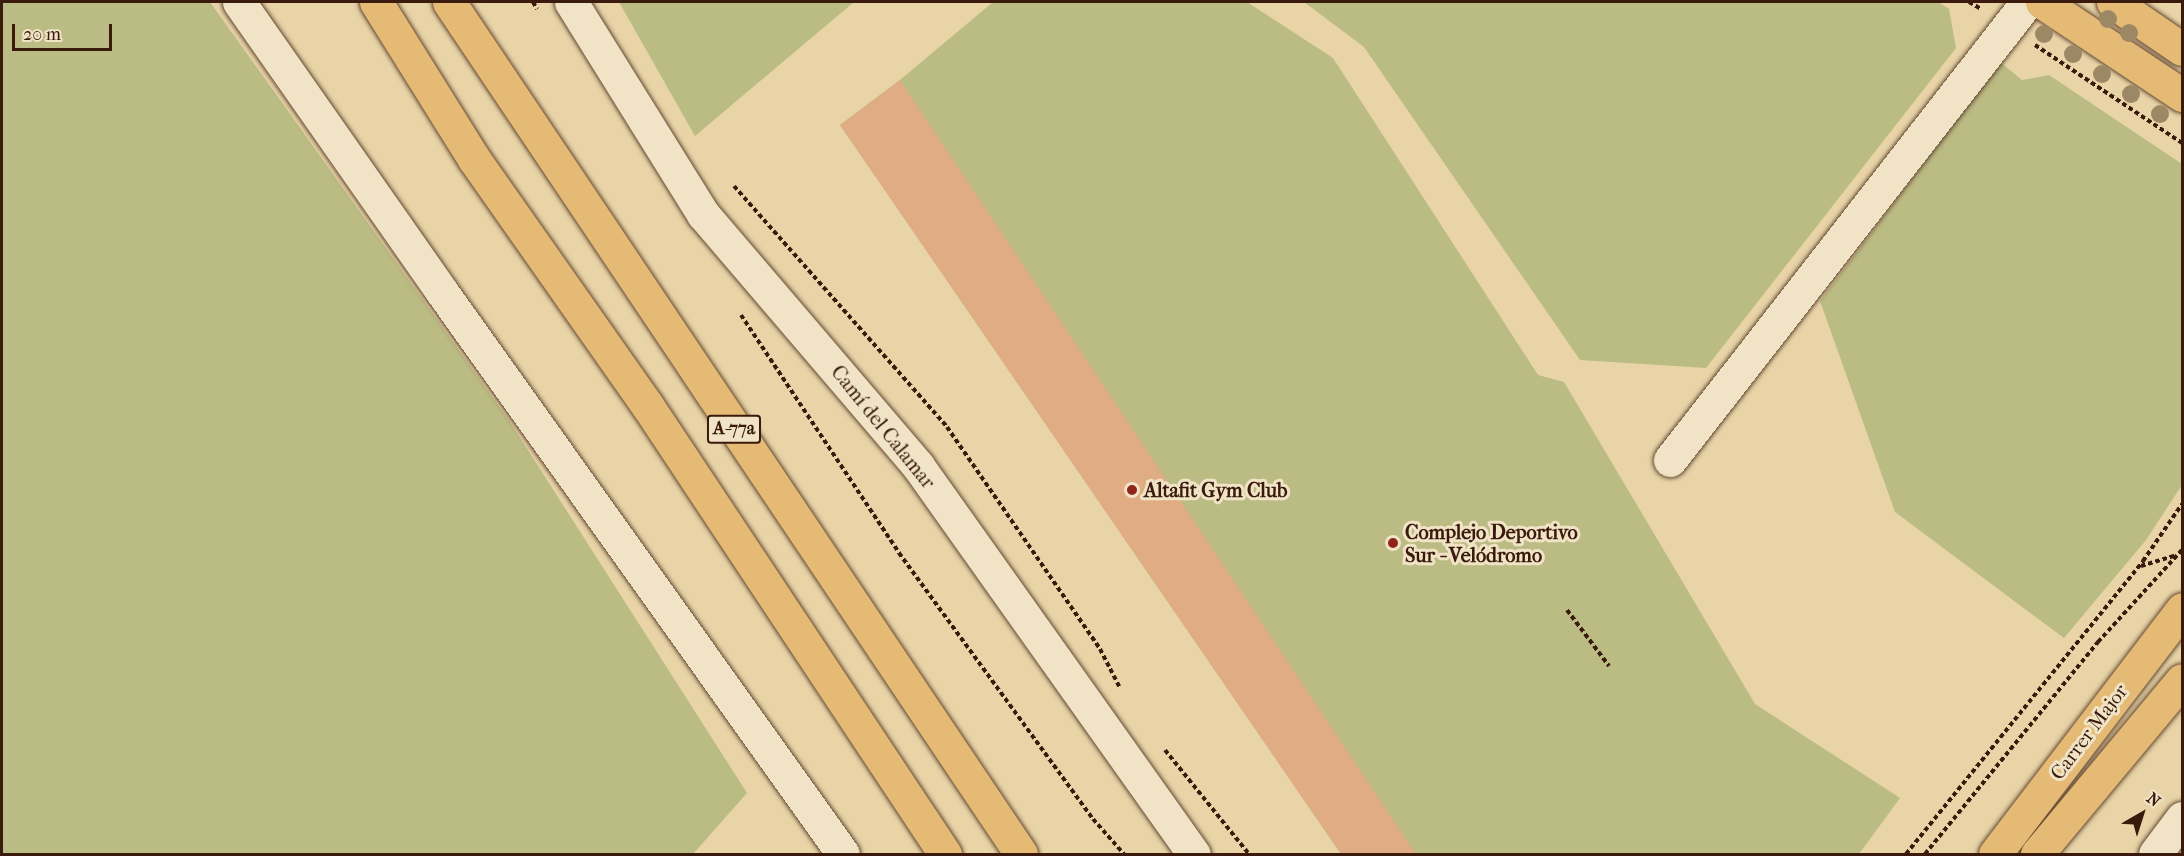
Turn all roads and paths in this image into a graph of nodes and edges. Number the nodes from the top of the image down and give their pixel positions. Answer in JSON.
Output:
{"nodes":[{"id":1,"x":239,"y":2,"type":"edge"},
{"id":2,"x":376,"y":2,"type":"edge"},
{"id":3,"x":449,"y":2,"type":"edge"},
{"id":4,"x":533,"y":2,"type":"edge"},
{"id":5,"x":571,"y":2,"type":"edge"},
{"id":6,"x":1969,"y":2,"type":"edge"},
{"id":7,"x":2042,"y":2,"type":"edge"},
{"id":8,"x":2114,"y":2,"type":"edge"},
{"id":9,"x":539,"y":11,"type":"dead end"},
{"id":10,"x":2018,"y":15,"type":"edge"},
{"id":11,"x":2182,"y":49,"type":"edge"},
{"id":12,"x":2182,"y":95,"type":"edge"},
{"id":13,"x":2182,"y":142,"type":"edge"},
{"id":14,"x":734,"y":186,"type":"dead end"},
{"id":15,"x":741,"y":314,"type":"dead end"},
{"id":16,"x":1670,"y":460,"type":"dead end"},
{"id":17,"x":2182,"y":504,"type":"edge"},
{"id":18,"x":2181,"y":552,"type":"edge"},
{"id":19,"x":2139,"y":567,"type":"junction"},
{"id":20,"x":2182,"y":609,"type":"edge"},
{"id":21,"x":1567,"y":610,"type":"dead end"},
{"id":22,"x":1609,"y":666,"type":"dead end"},
{"id":23,"x":2182,"y":680,"type":"edge"},
{"id":24,"x":1124,"y":697,"type":"dead end"},
{"id":25,"x":1157,"y":741,"type":"dead end"},
{"id":26,"x":2182,"y":818,"type":"edge"},
{"id":27,"x":843,"y":855,"type":"edge"},
{"id":28,"x":945,"y":855,"type":"edge"},
{"id":29,"x":1021,"y":855,"type":"edge"},
{"id":30,"x":1124,"y":855,"type":"edge"},
{"id":31,"x":1194,"y":855,"type":"edge"},
{"id":32,"x":1249,"y":855,"type":"edge"},
{"id":33,"x":1906,"y":855,"type":"edge"},
{"id":34,"x":1925,"y":855,"type":"edge"},
{"id":35,"x":1995,"y":855,"type":"edge"},
{"id":36,"x":2037,"y":855,"type":"edge"},
{"id":37,"x":2155,"y":855,"type":"edge"}],
"edges":[{"from":1,"to":27,"type":"street"},
{"from":2,"to":28,"type":"main road","number":"A-77a"},
{"from":3,"to":29,"type":"main road","number":"A-77a"},
{"from":4,"to":9,"type":"path"},
{"from":5,"to":31,"type":"street","name":"Camí del Calamar"},
{"from":6,"to":10,"type":"path"},
{"from":7,"to":12,"type":"main road"},
{"from":8,"to":11,"type":"main road"},
{"from":10,"to":13,"type":"path"},
{"from":10,"to":16,"type":"street"},
{"from":14,"to":24,"type":"path"},
{"from":15,"to":30,"type":"path"},
{"from":17,"to":19,"type":"path"},
{"from":18,"to":19,"type":"path"},
{"from":18,"to":34,"type":"path"},
{"from":19,"to":33,"type":"path"},
{"from":20,"to":35,"type":"main road","name":"Carrer Major"},
{"from":21,"to":22,"type":"path"},
{"from":23,"to":36,"type":"main road","name":"Carrer Major"},
{"from":25,"to":32,"type":"path"},
{"from":26,"to":37,"type":"street"}]}
